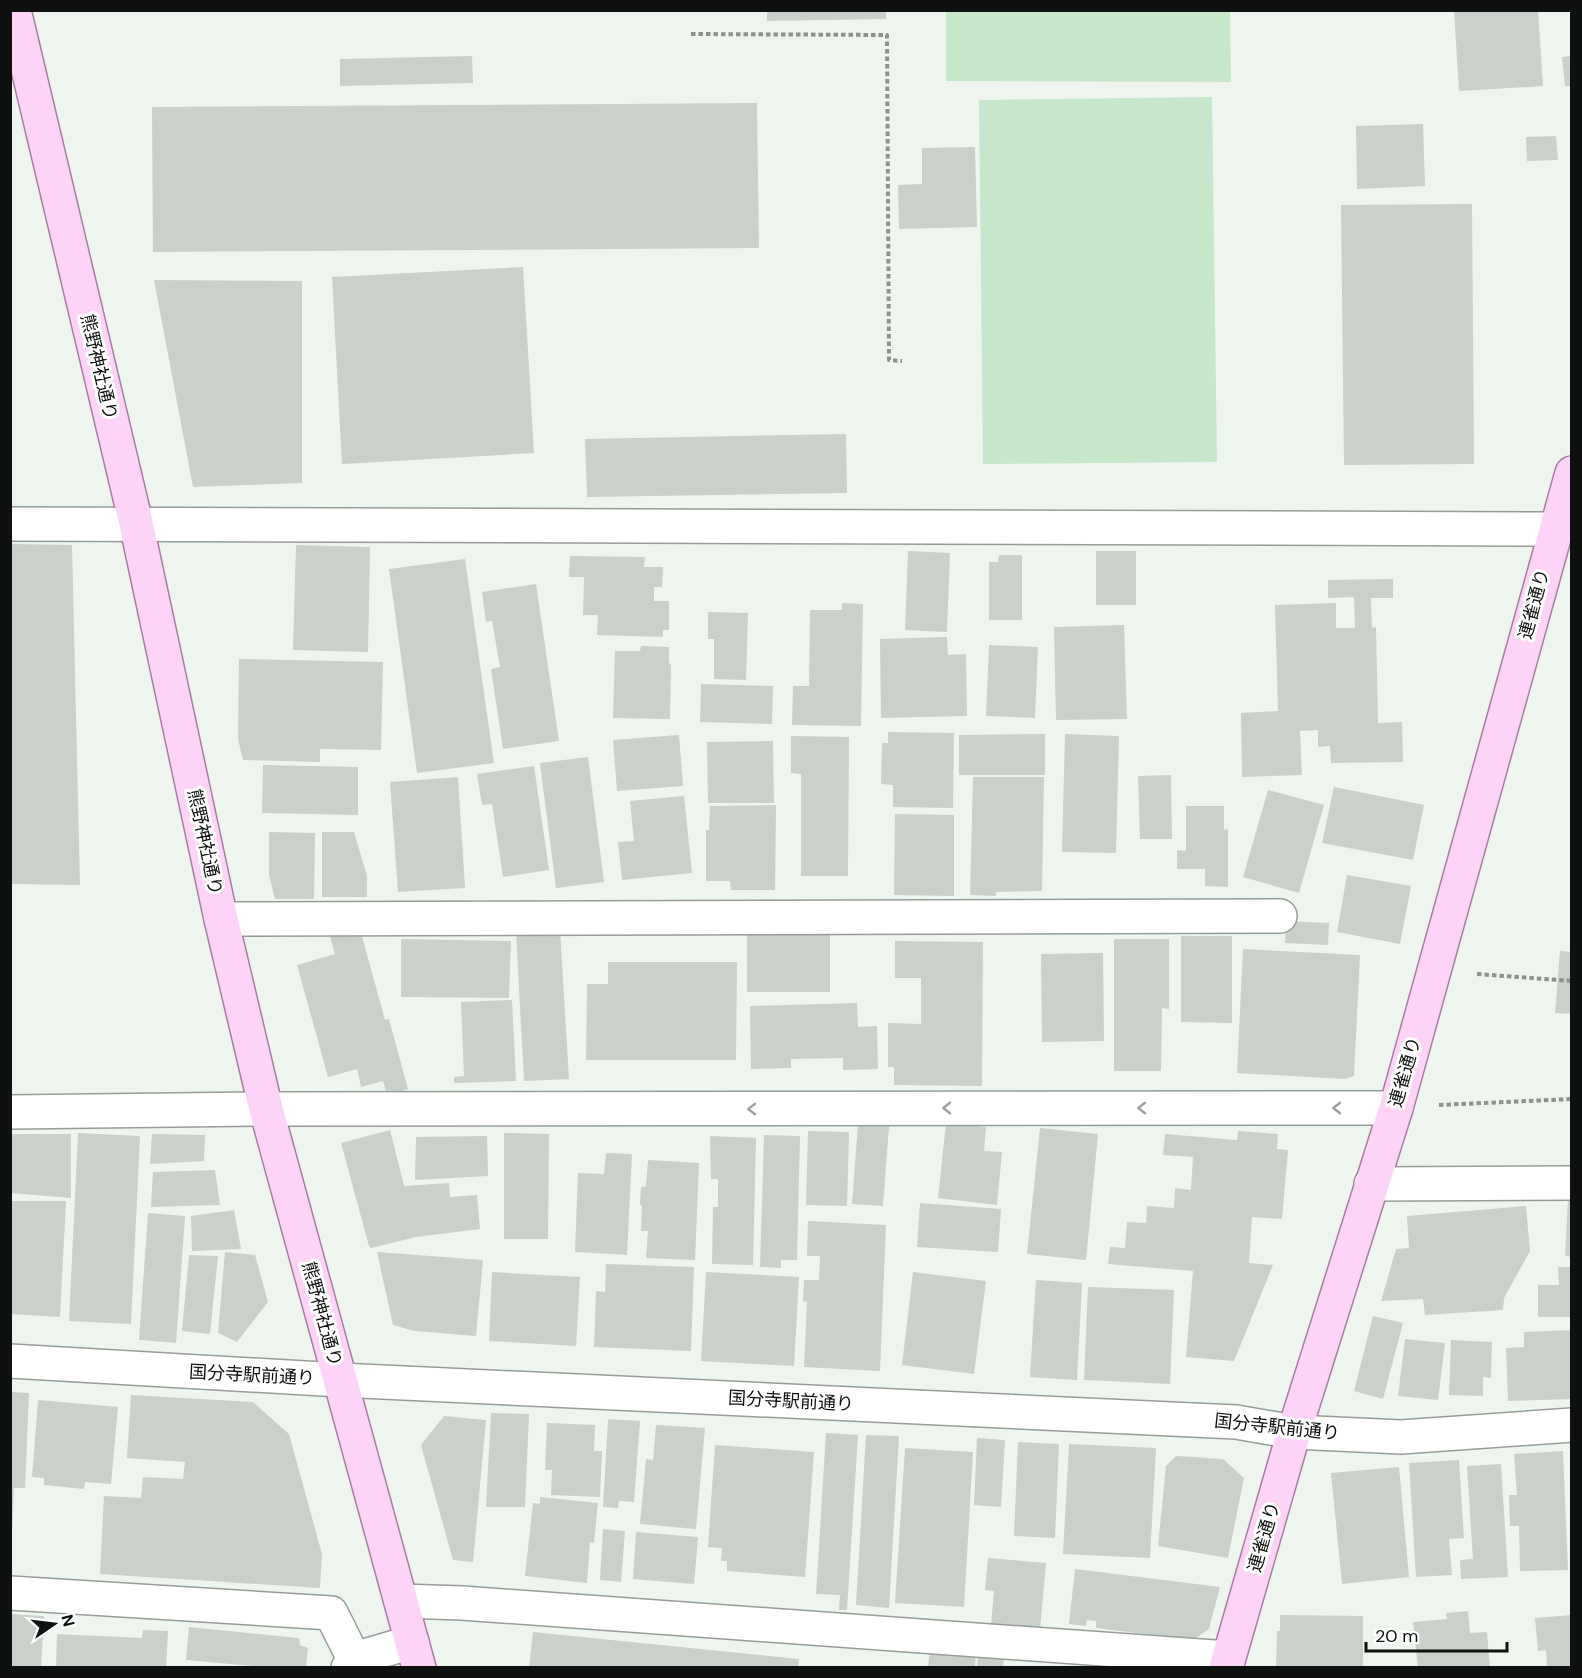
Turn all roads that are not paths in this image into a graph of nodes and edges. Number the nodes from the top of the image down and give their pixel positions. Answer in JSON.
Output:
{"nodes":[{"id":1,"x":14,"y":10,"type":"edge"},
{"id":2,"x":1572,"y":473,"type":"edge"},
{"id":3,"x":136,"y":523,"type":"junction"},
{"id":4,"x":10,"y":524,"type":"edge"},
{"id":5,"x":1555,"y":529,"type":"junction"},
{"id":6,"x":1280,"y":916,"type":"dead end"},
{"id":7,"x":221,"y":919,"type":"junction"},
{"id":8,"x":1396,"y":1108,"type":"junction"},
{"id":9,"x":266,"y":1109,"type":"junction"},
{"id":10,"x":10,"y":1112,"type":"edge"},
{"id":11,"x":1572,"y":1183,"type":"edge"},
{"id":12,"x":1371,"y":1184,"type":"junction"},
{"id":13,"x":10,"y":1361,"type":"edge"},
{"id":14,"x":340,"y":1380,"type":"junction"},
{"id":15,"x":1572,"y":1425,"type":"edge"},
{"id":16,"x":1294,"y":1432,"type":"junction"},
{"id":17,"x":10,"y":1593,"type":"edge"},
{"id":18,"x":401,"y":1601,"type":"junction"},
{"id":19,"x":416,"y":1655,"type":"edge"},
{"id":20,"x":351,"y":1663,"type":"edge"},
{"id":21,"x":1227,"y":1663,"type":"edge"}],
"edges":[{"from":1,"to":3,"type":"main road","name":"熊野神社通り"},
{"from":2,"to":5,"type":"main road","name":"連雀通り"},
{"from":3,"to":4,"type":"street"},
{"from":3,"to":5,"type":"street"},
{"from":3,"to":7,"type":"main road","name":"熊野神社通り"},
{"from":5,"to":8,"type":"main road","name":"連雀通り"},
{"from":6,"to":7,"type":"street"},
{"from":7,"to":9,"type":"main road","name":"熊野神社通り"},
{"from":8,"to":9,"type":"street","one_way":true},
{"from":8,"to":12,"type":"main road","name":"連雀通り"},
{"from":9,"to":10,"type":"street"},
{"from":9,"to":14,"type":"main road","name":"熊野神社通り"},
{"from":11,"to":12,"type":"street"},
{"from":12,"to":16,"type":"main road","name":"連雀通り"},
{"from":13,"to":14,"type":"street","name":"国分寺駅前通り"},
{"from":14,"to":16,"type":"street","name":"国分寺駅前通り"},
{"from":14,"to":18,"type":"main road","name":"熊野神社通り"},
{"from":15,"to":16,"type":"street","name":"国分寺駅前通り"},
{"from":16,"to":21,"type":"main road","name":"連雀通り"},
{"from":17,"to":20,"type":"street"},
{"from":18,"to":19,"type":"main road","name":"熊野神社通り"},
{"from":18,"to":21,"type":"street"},
{"from":19,"to":20,"type":"street"}]}
